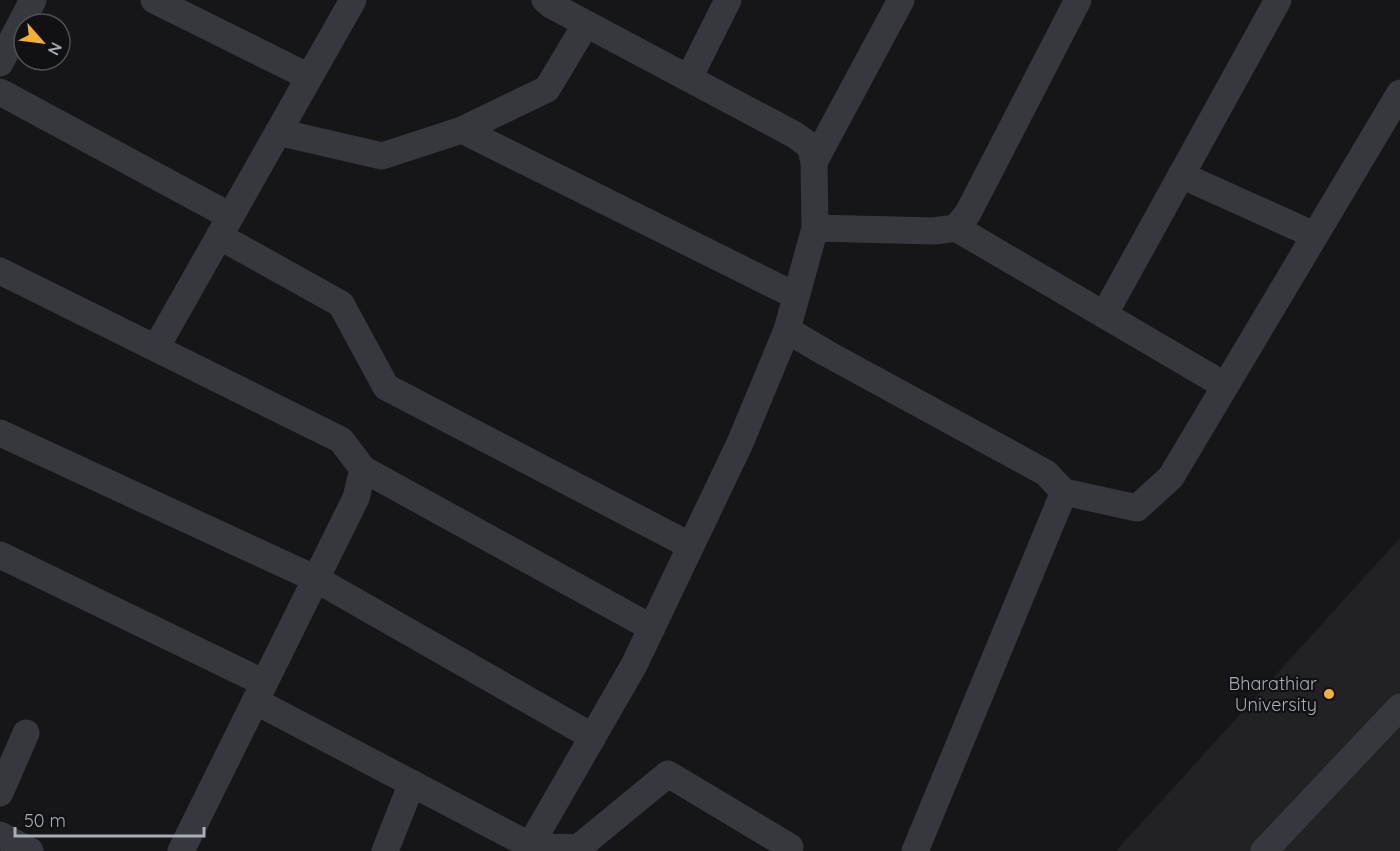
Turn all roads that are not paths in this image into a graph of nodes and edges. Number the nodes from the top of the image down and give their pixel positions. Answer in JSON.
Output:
{"nodes":[{"id":1,"x":33,"y":0,"type":"edge"},
{"id":2,"x":154,"y":0,"type":"edge"},
{"id":3,"x":353,"y":0,"type":"edge"},
{"id":4,"x":545,"y":0,"type":"edge"},
{"id":5,"x":728,"y":0,"type":"edge"},
{"id":6,"x":901,"y":0,"type":"edge"},
{"id":7,"x":1078,"y":0,"type":"edge"},
{"id":8,"x":1278,"y":0,"type":"edge"},
{"id":9,"x":586,"y":24,"type":"junction"},
{"id":10,"x":0,"y":63,"type":"edge"},
{"id":11,"x":309,"y":77,"type":"junction"},
{"id":12,"x":689,"y":78,"type":"junction"},
{"id":13,"x":0,"y":92,"type":"edge"},
{"id":14,"x":1400,"y":93,"type":"edge"},
{"id":15,"x":462,"y":130,"type":"junction"},
{"id":16,"x":278,"y":132,"type":"junction"},
{"id":17,"x":814,"y":162,"type":"junction"},
{"id":18,"x":1181,"y":175,"type":"junction"},
{"id":19,"x":225,"y":226,"type":"junction"},
{"id":20,"x":815,"y":228,"type":"junction"},
{"id":21,"x":956,"y":228,"type":"junction"},
{"id":22,"x":1314,"y":236,"type":"junction"},
{"id":23,"x":0,"y":271,"type":"edge"},
{"id":24,"x":796,"y":296,"type":"junction"},
{"id":25,"x":1104,"y":315,"type":"junction"},
{"id":26,"x":787,"y":330,"type":"junction"},
{"id":27,"x":156,"y":348,"type":"junction"},
{"id":28,"x":1224,"y":386,"type":"junction"},
{"id":29,"x":0,"y":433,"type":"edge"},
{"id":30,"x":363,"y":469,"type":"junction"},
{"id":31,"x":1064,"y":492,"type":"junction"},
{"id":32,"x":691,"y":546,"type":"junction"},
{"id":33,"x":0,"y":555,"type":"edge"},
{"id":34,"x":316,"y":579,"type":"junction"},
{"id":35,"x":652,"y":628,"type":"junction"},
{"id":36,"x":260,"y":692,"type":"junction"},
{"id":37,"x":1400,"y":707,"type":"edge"},
{"id":38,"x":26,"y":733,"type":"dead end"},
{"id":39,"x":593,"y":737,"type":"junction"},
{"id":40,"x":412,"y":783,"type":"junction"},
{"id":41,"x":0,"y":793,"type":"edge"},
{"id":42,"x":0,"y":835,"type":"edge"},
{"id":43,"x":790,"y":847,"type":"dead end"},
{"id":44,"x":529,"y":849,"type":"edge"},
{"id":45,"x":30,"y":851,"type":"edge"},
{"id":46,"x":180,"y":851,"type":"edge"},
{"id":47,"x":385,"y":851,"type":"edge"},
{"id":48,"x":915,"y":851,"type":"edge"},
{"id":49,"x":1264,"y":851,"type":"edge"}],
"edges":[{"from":1,"to":10,"type":"street"},
{"from":2,"to":11,"type":"street"},
{"from":3,"to":11,"type":"street"},
{"from":4,"to":9,"type":"street"},
{"from":5,"to":12,"type":"street"},
{"from":6,"to":17,"type":"street"},
{"from":7,"to":21,"type":"street"},
{"from":8,"to":18,"type":"street"},
{"from":9,"to":12,"type":"street"},
{"from":9,"to":15,"type":"street"},
{"from":11,"to":16,"type":"street"},
{"from":12,"to":17,"type":"street"},
{"from":13,"to":19,"type":"street"},
{"from":14,"to":22,"type":"street"},
{"from":15,"to":16,"type":"street"},
{"from":15,"to":24,"type":"street"},
{"from":16,"to":19,"type":"street"},
{"from":17,"to":20,"type":"street"},
{"from":18,"to":22,"type":"street"},
{"from":18,"to":25,"type":"street"},
{"from":19,"to":27,"type":"street"},
{"from":19,"to":32,"type":"street"},
{"from":20,"to":21,"type":"street"},
{"from":20,"to":24,"type":"street"},
{"from":21,"to":25,"type":"street"},
{"from":22,"to":28,"type":"street"},
{"from":23,"to":27,"type":"street"},
{"from":24,"to":26,"type":"street"},
{"from":25,"to":28,"type":"street"},
{"from":26,"to":31,"type":"street"},
{"from":26,"to":32,"type":"street"},
{"from":27,"to":30,"type":"street"},
{"from":28,"to":31,"type":"street"},
{"from":29,"to":34,"type":"street"},
{"from":30,"to":34,"type":"street"},
{"from":30,"to":35,"type":"street"},
{"from":31,"to":48,"type":"street"},
{"from":32,"to":35,"type":"street"},
{"from":33,"to":36,"type":"street"},
{"from":34,"to":36,"type":"street"},
{"from":34,"to":39,"type":"street"},
{"from":35,"to":39,"type":"street"},
{"from":36,"to":40,"type":"street"},
{"from":36,"to":46,"type":"street"},
{"from":37,"to":49,"type":"street"},
{"from":38,"to":41,"type":"street"},
{"from":39,"to":44,"type":"street"},
{"from":40,"to":44,"type":"street"},
{"from":40,"to":47,"type":"street"},
{"from":42,"to":45,"type":"street"},
{"from":43,"to":44,"type":"street"}]}
